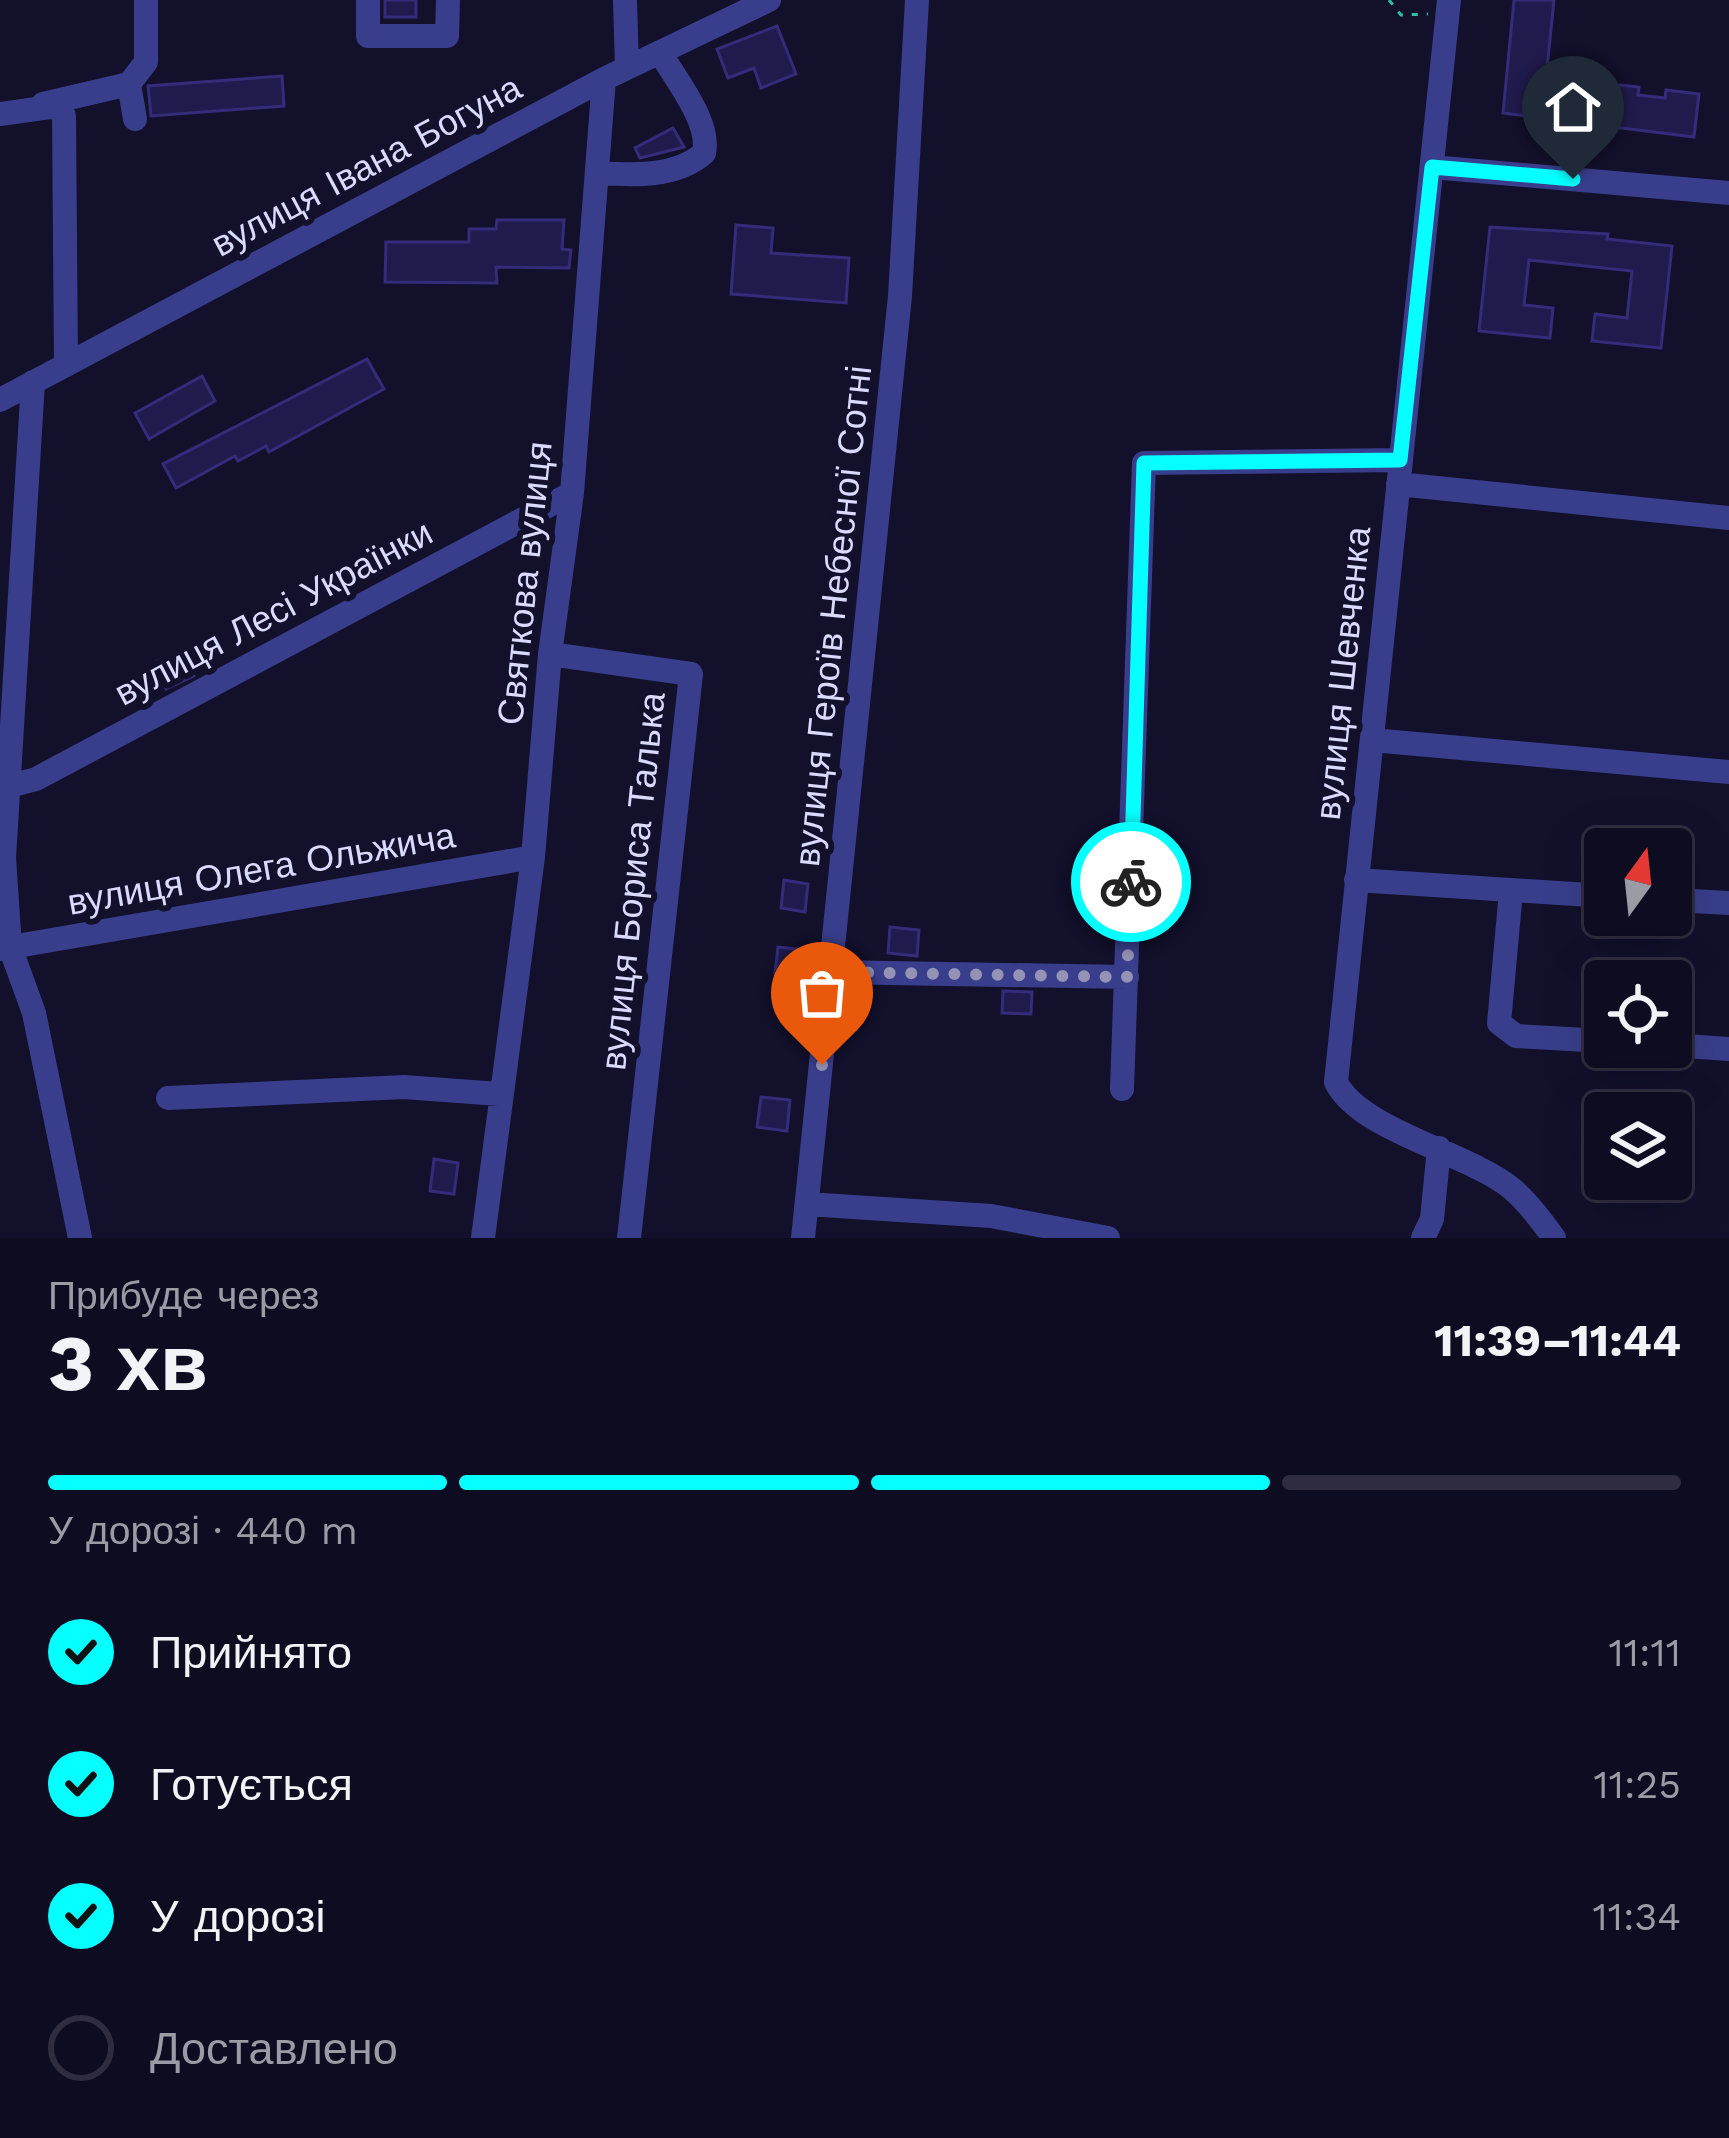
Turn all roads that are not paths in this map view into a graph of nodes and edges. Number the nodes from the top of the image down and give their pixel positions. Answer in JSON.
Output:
{"nodes":[{"id":1,"x":146,"y":0,"type":"edge"},
{"id":2,"x":368,"y":0,"type":"edge"},
{"id":3,"x":448,"y":0,"type":"edge"},
{"id":4,"x":625,"y":0,"type":"edge"},
{"id":5,"x":769,"y":0,"type":"edge"},
{"id":6,"x":916,"y":0,"type":"edge"},
{"id":7,"x":1448,"y":7,"type":"edge"},
{"id":8,"x":660,"y":52,"type":"junction"},
{"id":9,"x":616,"y":74,"type":"junction"},
{"id":10,"x":129,"y":84,"type":"junction"},
{"id":11,"x":43,"y":104,"type":"junction"},
{"id":12,"x":0,"y":113,"type":"edge"},
{"id":13,"x":135,"y":119,"type":"dead end"},
{"id":14,"x":1432,"y":167,"type":"junction"},
{"id":15,"x":597,"y":173,"type":"junction"},
{"id":16,"x":1729,"y":193,"type":"edge"},
{"id":17,"x":66,"y":365,"type":"junction"},
{"id":18,"x":33,"y":382,"type":"junction"},
{"id":19,"x":0,"y":400,"type":"edge"},
{"id":20,"x":1399,"y":472,"type":"junction"},
{"id":21,"x":572,"y":493,"type":"junction"},
{"id":22,"x":1729,"y":518,"type":"edge"},
{"id":23,"x":550,"y":654,"type":"junction"},
{"id":24,"x":1372,"y":740,"type":"junction"},
{"id":25,"x":1729,"y":772,"type":"edge"},
{"id":26,"x":3,"y":801,"type":"edge"},
{"id":27,"x":533,"y":857,"type":"junction"},
{"id":28,"x":1357,"y":880,"type":"junction"},
{"id":29,"x":1511,"y":891,"type":"junction"},
{"id":30,"x":1584,"y":895,"type":"edge"},
{"id":31,"x":1692,"y":901,"type":"edge"},
{"id":32,"x":1729,"y":903,"type":"edge"},
{"id":33,"x":5,"y":948,"type":"edge"},
{"id":34,"x":832,"y":972,"type":"junction"},
{"id":35,"x":1127,"y":977,"type":"junction"},
{"id":36,"x":1584,"y":1041,"type":"edge"},
{"id":37,"x":1692,"y":1046,"type":"edge"},
{"id":38,"x":1729,"y":1048,"type":"edge"},
{"id":39,"x":1122,"y":1089,"type":"dead end"},
{"id":40,"x":499,"y":1094,"type":"junction"},
{"id":41,"x":168,"y":1098,"type":"dead end"},
{"id":42,"x":1439,"y":1148,"type":"junction"},
{"id":43,"x":807,"y":1204,"type":"junction"},
{"id":44,"x":80,"y":1238,"type":"edge"},
{"id":45,"x":483,"y":1238,"type":"edge"},
{"id":46,"x":629,"y":1238,"type":"edge"},
{"id":47,"x":803,"y":1238,"type":"edge"},
{"id":48,"x":1108,"y":1238,"type":"edge"},
{"id":49,"x":1424,"y":1238,"type":"edge"},
{"id":50,"x":1554,"y":1238,"type":"edge"}],
"edges":[{"from":1,"to":10,"type":"street"},
{"from":2,"to":3,"type":"street"},
{"from":4,"to":9,"type":"street","name":"Святкова вулиця"},
{"from":5,"to":8,"type":"street","name":"вулиця Івана Богуна"},
{"from":6,"to":34,"type":"street","name":"вулиця Героїв Небесної Сотні"},
{"from":7,"to":14,"type":"street","name":"вулиця Шевченка"},
{"from":8,"to":9,"type":"street","name":"вулиця Івана Богуна"},
{"from":8,"to":15,"type":"street"},
{"from":9,"to":15,"type":"street","name":"Святкова вулиця"},
{"from":9,"to":17,"type":"street","name":"вулиця Івана Богуна"},
{"from":10,"to":11,"type":"street"},
{"from":10,"to":13,"type":"street"},
{"from":11,"to":12,"type":"street"},
{"from":11,"to":17,"type":"street"},
{"from":14,"to":16,"type":"street"},
{"from":14,"to":20,"type":"street","name":"вулиця Шевченка"},
{"from":15,"to":21,"type":"street","name":"Святкова вулиця"},
{"from":17,"to":18,"type":"street","name":"вулиця Івана Богуна"},
{"from":18,"to":19,"type":"street","name":"вулиця Івана Богуна"},
{"from":18,"to":26,"type":"street"},
{"from":20,"to":22,"type":"street"},
{"from":20,"to":24,"type":"street","name":"вулиця Шевченка"},
{"from":20,"to":35,"type":"street"},
{"from":21,"to":23,"type":"street","name":"Святкова вулиця"},
{"from":21,"to":26,"type":"street","name":"вулиця Лесі Українки"},
{"from":23,"to":27,"type":"street","name":"Святкова вулиця"},
{"from":23,"to":46,"type":"street","name":"вулиця Бориса Талька"},
{"from":24,"to":25,"type":"street"},
{"from":24,"to":28,"type":"street","name":"вулиця Шевченка"},
{"from":26,"to":33,"type":"street"},
{"from":27,"to":33,"type":"street","name":"вулиця Олега Ольжича"},
{"from":27,"to":40,"type":"street","name":"Святкова вулиця"},
{"from":28,"to":29,"type":"street"},
{"from":28,"to":42,"type":"street","name":"вулиця Шевченка"},
{"from":29,"to":30,"type":"street"},
{"from":29,"to":36,"type":"street"},
{"from":31,"to":32,"type":"street"},
{"from":33,"to":44,"type":"street"},
{"from":34,"to":35,"type":"street"},
{"from":34,"to":43,"type":"street","name":"вулиця Героїв Небесної Сотні"},
{"from":35,"to":39,"type":"street"},
{"from":37,"to":38,"type":"street"},
{"from":40,"to":41,"type":"street"},
{"from":40,"to":45,"type":"street","name":"Святкова вулиця"},
{"from":42,"to":49,"type":"street"},
{"from":42,"to":50,"type":"street","name":"вулиця Шевченка"},
{"from":43,"to":47,"type":"street","name":"вулиця Героїв Небесної Сотні"},
{"from":43,"to":48,"type":"street"}]}
